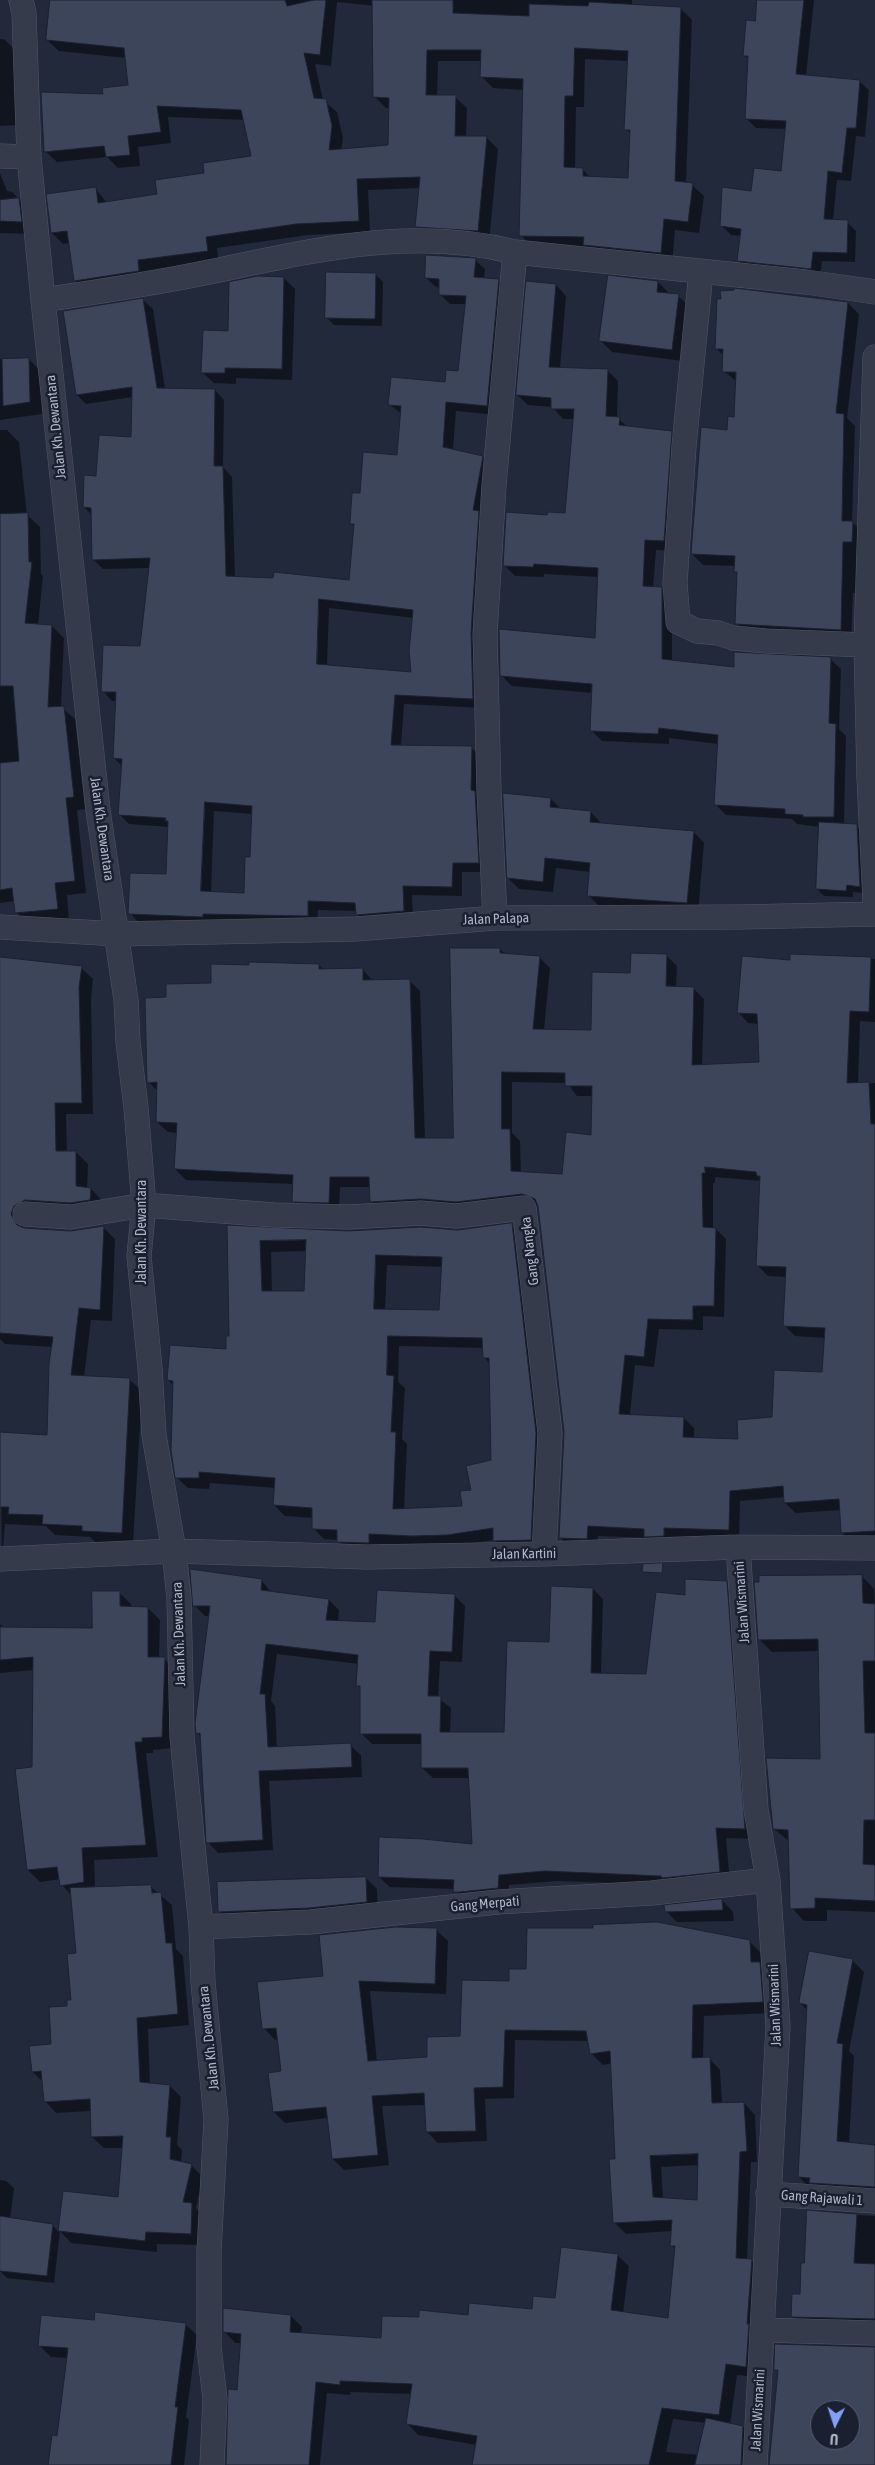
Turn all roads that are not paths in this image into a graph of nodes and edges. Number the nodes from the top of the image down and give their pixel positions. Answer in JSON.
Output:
{"nodes":[{"id":1,"x":21,"y":0,"type":"edge"},
{"id":2,"x":0,"y":156,"type":"edge"},
{"id":3,"x":29,"y":157,"type":"junction"},
{"id":4,"x":515,"y":252,"type":"junction"},
{"id":5,"x":700,"y":272,"type":"junction"},
{"id":6,"x":875,"y":292,"type":"edge"},
{"id":7,"x":43,"y":300,"type":"junction"},
{"id":8,"x":875,"y":357,"type":"edge"},
{"id":9,"x":866,"y":645,"type":"junction"},
{"id":10,"x":875,"y":902,"type":"edge"},
{"id":11,"x":875,"y":914,"type":"edge"},
{"id":12,"x":496,"y":918,"type":"junction"},
{"id":13,"x":0,"y":927,"type":"edge"},
{"id":14,"x":117,"y":934,"type":"junction"},
{"id":15,"x":144,"y":1205,"type":"junction"},
{"id":16,"x":24,"y":1214,"type":"dead end"},
{"id":17,"x":738,"y":1547,"type":"junction"},
{"id":18,"x":875,"y":1548,"type":"edge"},
{"id":19,"x":174,"y":1551,"type":"junction"},
{"id":20,"x":544,"y":1554,"type":"junction"},
{"id":21,"x":0,"y":1559,"type":"edge"},
{"id":22,"x":768,"y":1880,"type":"junction"},
{"id":23,"x":201,"y":1927,"type":"junction"},
{"id":24,"x":768,"y":2194,"type":"junction"},
{"id":25,"x":875,"y":2201,"type":"edge"},
{"id":26,"x":762,"y":2330,"type":"junction"},
{"id":27,"x":875,"y":2333,"type":"edge"},
{"id":28,"x":212,"y":2465,"type":"edge"},
{"id":29,"x":755,"y":2465,"type":"edge"}],
"edges":[{"from":1,"to":3,"type":"street","name":"Jalan Kh. Dewantara"},
{"from":2,"to":3,"type":"street"},
{"from":3,"to":7,"type":"street","name":"Jalan Kh. Dewantara"},
{"from":4,"to":5,"type":"street"},
{"from":4,"to":7,"type":"street"},
{"from":4,"to":12,"type":"street"},
{"from":5,"to":6,"type":"street"},
{"from":5,"to":9,"type":"street"},
{"from":7,"to":14,"type":"street","name":"Jalan Kh. Dewantara"},
{"from":8,"to":9,"type":"street"},
{"from":9,"to":10,"type":"street"},
{"from":11,"to":12,"type":"street","name":"Jalan Palapa"},
{"from":12,"to":14,"type":"street","name":"Jalan Palapa"},
{"from":13,"to":14,"type":"street","name":"Jalan Palapa"},
{"from":14,"to":15,"type":"street","name":"Jalan Kh. Dewantara"},
{"from":15,"to":16,"type":"street"},
{"from":15,"to":19,"type":"street","name":"Jalan Kh. Dewantara"},
{"from":15,"to":20,"type":"street","name":"Gang Nangka"},
{"from":17,"to":18,"type":"street","name":"Jalan Kartini"},
{"from":17,"to":20,"type":"street","name":"Jalan Kartini"},
{"from":17,"to":22,"type":"street","name":"Jalan Wismarini"},
{"from":19,"to":20,"type":"street","name":"Jalan Kartini"},
{"from":19,"to":21,"type":"street","name":"Jalan Kartini"},
{"from":19,"to":23,"type":"street","name":"Jalan Kh. Dewantara"},
{"from":22,"to":23,"type":"street","name":"Gang Merpati"},
{"from":22,"to":24,"type":"street","name":"Jalan Wismarini"},
{"from":23,"to":28,"type":"street","name":"Jalan Kh. Dewantara"},
{"from":24,"to":25,"type":"street","name":"Gang Rajawali 1"},
{"from":24,"to":26,"type":"street","name":"Jalan Wismarini"},
{"from":26,"to":27,"type":"street"},
{"from":26,"to":29,"type":"street","name":"Jalan Wismarini"}]}
